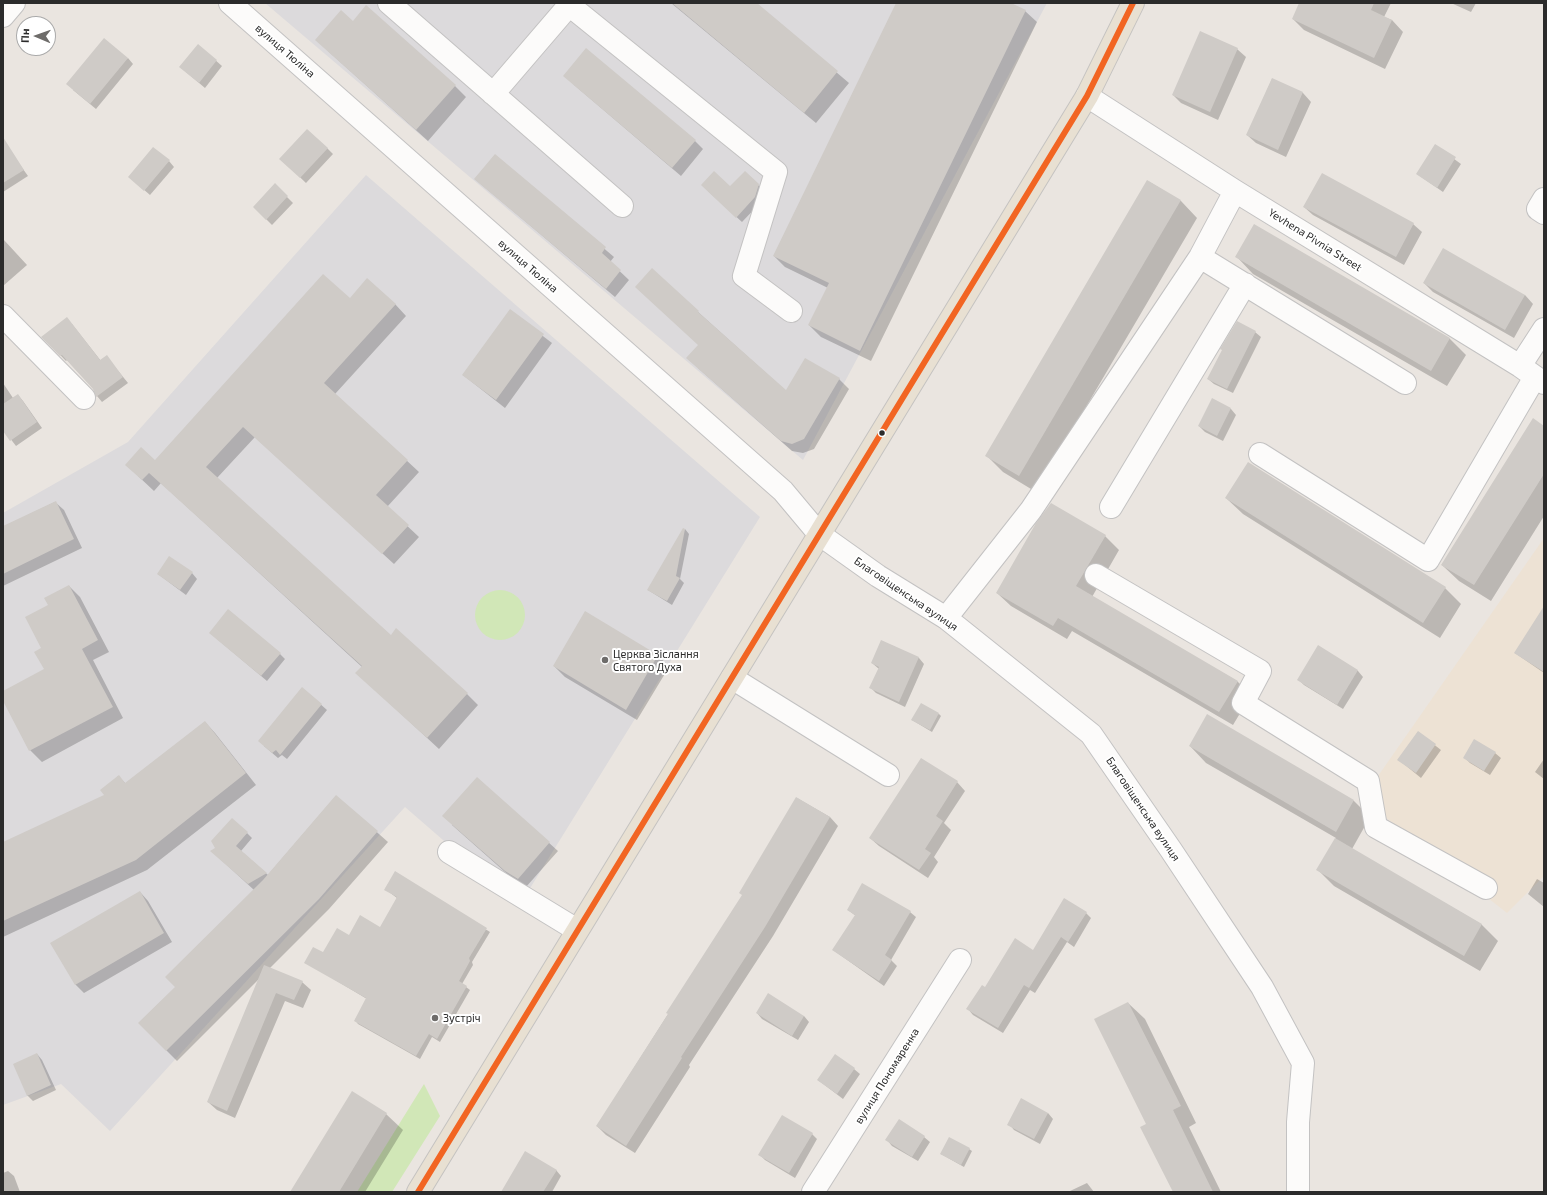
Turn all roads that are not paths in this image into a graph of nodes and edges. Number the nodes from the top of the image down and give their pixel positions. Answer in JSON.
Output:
{"nodes":[{"id":1,"x":14,"y":3,"type":"edge"},
{"id":2,"x":230,"y":3,"type":"edge"},
{"id":3,"x":389,"y":3,"type":"edge"},
{"id":4,"x":1133,"y":3,"type":"edge"},
{"id":5,"x":570,"y":4,"type":"edge"},
{"id":6,"x":3,"y":16,"type":"edge"},
{"id":7,"x":493,"y":94,"type":"junction"},
{"id":8,"x":1087,"y":96,"type":"junction"},
{"id":9,"x":1235,"y":192,"type":"junction"},
{"id":10,"x":1544,"y":199,"type":"edge"},
{"id":11,"x":622,"y":206,"type":"dead end"},
{"id":12,"x":1544,"y":213,"type":"edge"},
{"id":13,"x":1200,"y":257,"type":"junction"},
{"id":14,"x":1245,"y":284,"type":"junction"},
{"id":15,"x":791,"y":311,"type":"dead end"},
{"id":16,"x":3,"y":316,"type":"edge"},
{"id":17,"x":1544,"y":329,"type":"edge"},
{"id":18,"x":1533,"y":376,"type":"edge"},
{"id":19,"x":1405,"y":383,"type":"dead end"},
{"id":20,"x":84,"y":398,"type":"dead end"},
{"id":21,"x":1260,"y":454,"type":"dead end"},
{"id":22,"x":1111,"y":508,"type":"dead end"},
{"id":23,"x":819,"y":534,"type":"junction"},
{"id":24,"x":1096,"y":575,"type":"dead end"},
{"id":25,"x":946,"y":618,"type":"junction"},
{"id":26,"x":732,"y":678,"type":"junction"},
{"id":27,"x":888,"y":775,"type":"dead end"},
{"id":28,"x":449,"y":852,"type":"dead end"},
{"id":29,"x":1486,"y":888,"type":"dead end"},
{"id":30,"x":577,"y":930,"type":"junction"},
{"id":31,"x":960,"y":960,"type":"dead end"},
{"id":32,"x":418,"y":1192,"type":"edge"},
{"id":33,"x":813,"y":1192,"type":"edge"},
{"id":34,"x":1298,"y":1192,"type":"edge"}],
"edges":[{"from":1,"to":6,"type":"street"},
{"from":2,"to":23,"type":"street","name":"вулиця Тюліна"},
{"from":3,"to":7,"type":"street"},
{"from":4,"to":8,"type":"main road"},
{"from":5,"to":7,"type":"street"},
{"from":5,"to":15,"type":"street"},
{"from":7,"to":11,"type":"street"},
{"from":8,"to":9,"type":"street","name":"Yevhena Pivnia Street"},
{"from":8,"to":23,"type":"main road"},
{"from":9,"to":13,"type":"street"},
{"from":9,"to":18,"type":"street","name":"Yevhena Pivnia Street"},
{"from":10,"to":12,"type":"street"},
{"from":13,"to":14,"type":"street"},
{"from":13,"to":25,"type":"street"},
{"from":14,"to":19,"type":"street"},
{"from":14,"to":22,"type":"street"},
{"from":16,"to":20,"type":"street"},
{"from":17,"to":18,"type":"street"},
{"from":18,"to":21,"type":"street"},
{"from":23,"to":25,"type":"street","name":"Благовіщенська вулиця"},
{"from":23,"to":26,"type":"main road"},
{"from":24,"to":29,"type":"street"},
{"from":25,"to":34,"type":"street","name":"Благовіщенська вулиця"},
{"from":26,"to":27,"type":"street"},
{"from":26,"to":30,"type":"main road"},
{"from":28,"to":30,"type":"street"},
{"from":30,"to":32,"type":"main road"},
{"from":31,"to":33,"type":"street","name":"вулиця Пономаренка"}]}
